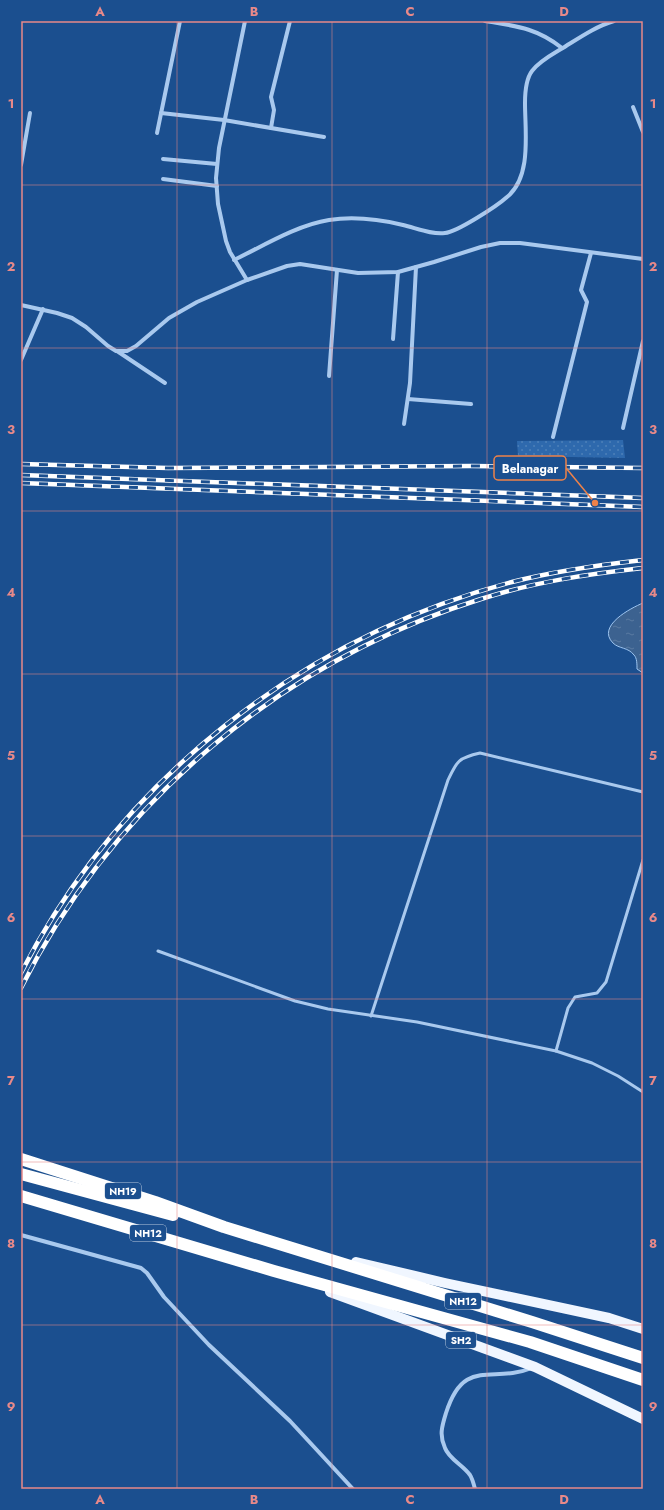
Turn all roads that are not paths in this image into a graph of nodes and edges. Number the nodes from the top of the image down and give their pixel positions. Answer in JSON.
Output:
{"nodes":[{"id":1,"x":180,"y":21,"type":"edge"},
{"id":2,"x":245,"y":21,"type":"edge"},
{"id":3,"x":290,"y":21,"type":"edge"},
{"id":4,"x":485,"y":21,"type":"edge"},
{"id":5,"x":614,"y":21,"type":"edge"},
{"id":6,"x":494,"y":22,"type":"edge"},
{"id":7,"x":562,"y":48,"type":"junction"},
{"id":8,"x":633,"y":107,"type":"dead end"},
{"id":9,"x":30,"y":113,"type":"dead end"},
{"id":10,"x":161,"y":113,"type":"junction"},
{"id":11,"x":224,"y":120,"type":"junction"},
{"id":12,"x":271,"y":128,"type":"junction"},
{"id":13,"x":643,"y":132,"type":"edge"},
{"id":14,"x":157,"y":133,"type":"dead end"},
{"id":15,"x":324,"y":138,"type":"dead end"},
{"id":16,"x":163,"y":159,"type":"dead end"},
{"id":17,"x":217,"y":164,"type":"junction"},
{"id":18,"x":21,"y":165,"type":"edge"},
{"id":19,"x":163,"y":179,"type":"dead end"},
{"id":20,"x":217,"y":186,"type":"junction"},
{"id":21,"x":591,"y":253,"type":"junction"},
{"id":22,"x":643,"y":259,"type":"edge"},
{"id":23,"x":234,"y":260,"type":"junction"},
{"id":24,"x":416,"y":267,"type":"junction"},
{"id":25,"x":337,"y":270,"type":"junction"},
{"id":26,"x":398,"y":272,"type":"junction"},
{"id":27,"x":245,"y":278,"type":"junction"},
{"id":28,"x":21,"y":306,"type":"edge"},
{"id":29,"x":43,"y":309,"type":"junction"},
{"id":30,"x":393,"y":339,"type":"dead end"},
{"id":31,"x":643,"y":341,"type":"edge"},
{"id":32,"x":116,"y":351,"type":"junction"},
{"id":33,"x":21,"y":360,"type":"edge"},
{"id":34,"x":329,"y":376,"type":"dead end"},
{"id":35,"x":165,"y":384,"type":"dead end"},
{"id":36,"x":408,"y":399,"type":"junction"},
{"id":37,"x":471,"y":404,"type":"dead end"},
{"id":38,"x":404,"y":424,"type":"dead end"},
{"id":39,"x":623,"y":428,"type":"dead end"},
{"id":40,"x":553,"y":437,"type":"dead end"},
{"id":41,"x":643,"y":792,"type":"edge"},
{"id":42,"x":643,"y":860,"type":"edge"},
{"id":43,"x":158,"y":951,"type":"dead end"},
{"id":44,"x":371,"y":1016,"type":"junction"},
{"id":45,"x":556,"y":1051,"type":"junction"},
{"id":46,"x":643,"y":1092,"type":"edge"},
{"id":47,"x":21,"y":1159,"type":"edge"},
{"id":48,"x":21,"y":1174,"type":"edge"},
{"id":49,"x":21,"y":1196,"type":"edge"},
{"id":50,"x":224,"y":1227,"type":"junction"},
{"id":51,"x":21,"y":1235,"type":"edge"},
{"id":52,"x":282,"y":1245,"type":"junction"},
{"id":53,"x":274,"y":1271,"type":"junction"},
{"id":54,"x":643,"y":1329,"type":"edge"},
{"id":55,"x":643,"y":1358,"type":"edge"},
{"id":56,"x":535,"y":1367,"type":"junction"},
{"id":57,"x":643,"y":1380,"type":"edge"},
{"id":58,"x":643,"y":1419,"type":"edge"},
{"id":59,"x":353,"y":1489,"type":"edge"},
{"id":60,"x":475,"y":1489,"type":"edge"}],
"edges":[{"from":1,"to":10,"type":"street"},
{"from":2,"to":11,"type":"street"},
{"from":3,"to":12,"type":"street"},
{"from":4,"to":6,"type":"street"},
{"from":5,"to":7,"type":"street"},
{"from":6,"to":7,"type":"street"},
{"from":7,"to":23,"type":"street"},
{"from":8,"to":13,"type":"street"},
{"from":9,"to":18,"type":"street"},
{"from":10,"to":11,"type":"street"},
{"from":10,"to":14,"type":"street"},
{"from":11,"to":12,"type":"street"},
{"from":11,"to":17,"type":"street"},
{"from":12,"to":15,"type":"street"},
{"from":16,"to":17,"type":"street"},
{"from":17,"to":20,"type":"street"},
{"from":19,"to":20,"type":"street"},
{"from":20,"to":23,"type":"street"},
{"from":21,"to":22,"type":"street"},
{"from":21,"to":24,"type":"street"},
{"from":21,"to":40,"type":"street"},
{"from":23,"to":27,"type":"street"},
{"from":24,"to":26,"type":"street"},
{"from":24,"to":36,"type":"street"},
{"from":25,"to":26,"type":"street"},
{"from":25,"to":27,"type":"street"},
{"from":25,"to":34,"type":"street"},
{"from":26,"to":30,"type":"street"},
{"from":27,"to":32,"type":"street"},
{"from":28,"to":29,"type":"street"},
{"from":29,"to":32,"type":"street"},
{"from":29,"to":33,"type":"street"},
{"from":31,"to":39,"type":"street"},
{"from":32,"to":35,"type":"street"},
{"from":36,"to":37,"type":"street"},
{"from":36,"to":38,"type":"street"},
{"from":41,"to":44,"type":"lane"},
{"from":42,"to":45,"type":"lane"},
{"from":43,"to":44,"type":"lane"},
{"from":44,"to":45,"type":"lane"},
{"from":45,"to":46,"type":"lane"},
{"from":47,"to":50,"type":"highway","number":"NH19"},
{"from":48,"to":50,"type":"highway","number":"NH12"},
{"from":49,"to":53,"type":"highway","number":"NH12"},
{"from":50,"to":52,"type":"highway","number":"NH12"},
{"from":51,"to":59,"type":"street"},
{"from":52,"to":54,"type":"main road"},
{"from":52,"to":55,"type":"highway","number":"NH12"},
{"from":53,"to":56,"type":"main road","number":"SH2"},
{"from":53,"to":57,"type":"highway","number":"NH12"},
{"from":56,"to":58,"type":"main road","number":"SH2"},
{"from":56,"to":60,"type":"street"}]}
